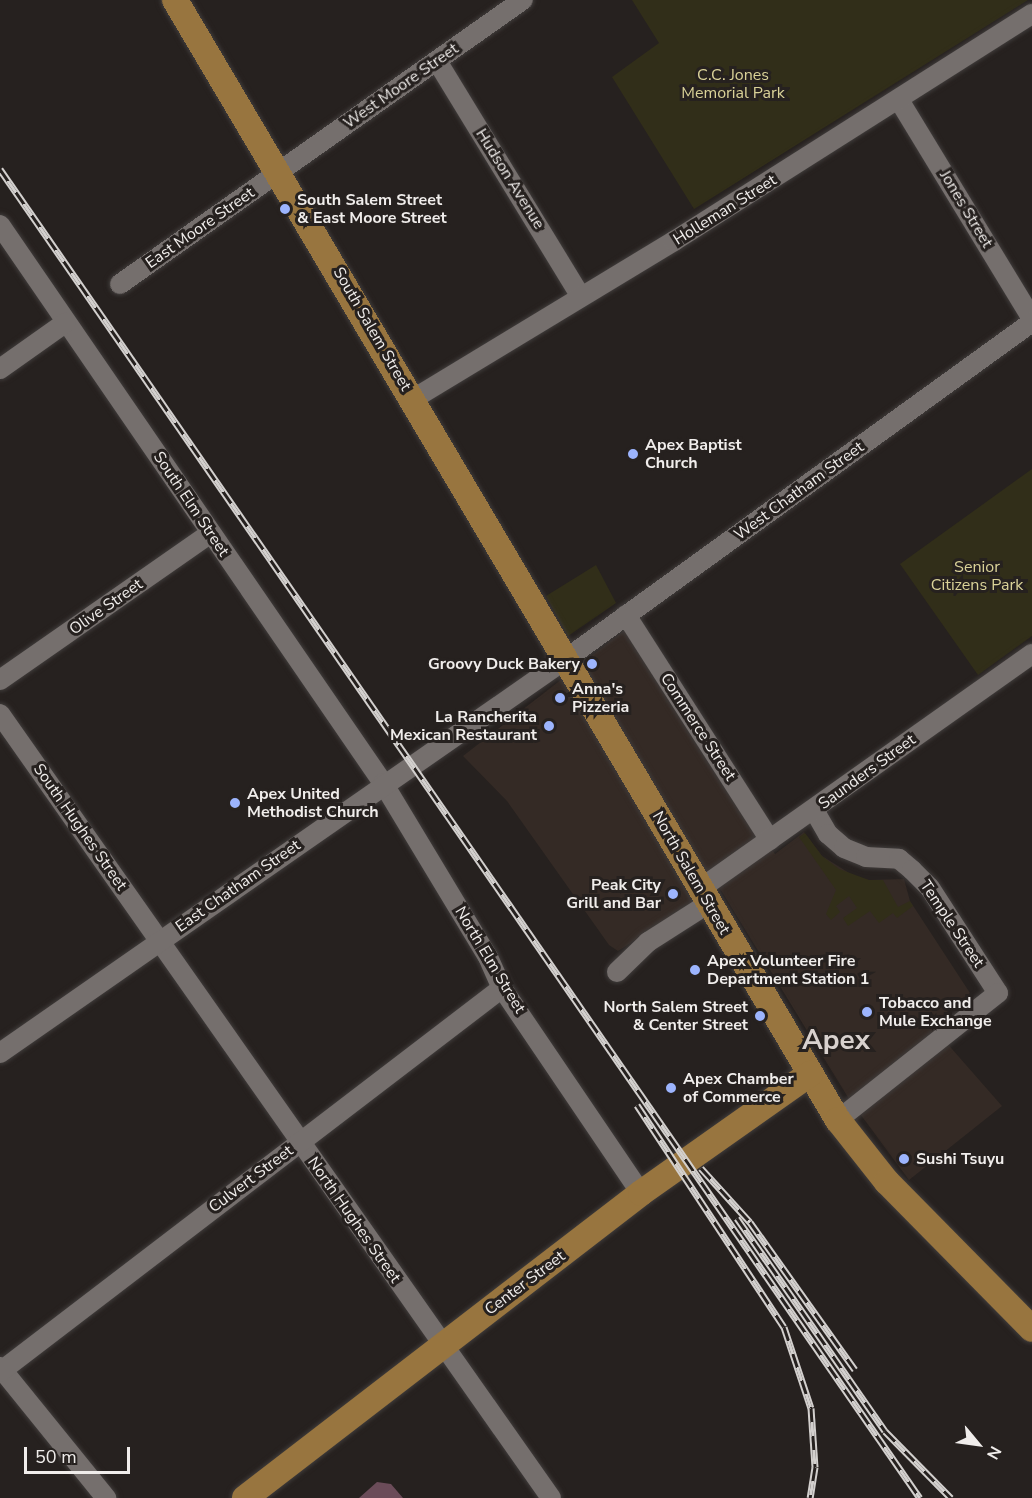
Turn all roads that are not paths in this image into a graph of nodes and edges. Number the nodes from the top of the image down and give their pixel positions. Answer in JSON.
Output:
{"nodes":[{"id":1,"x":175,"y":0,"type":"edge"},
{"id":2,"x":523,"y":0,"type":"edge"},
{"id":3,"x":1032,"y":14,"type":"edge"},
{"id":4,"x":437,"y":61,"type":"junction"},
{"id":5,"x":899,"y":100,"type":"junction"},
{"id":6,"x":279,"y":172,"type":"junction"},
{"id":7,"x":0,"y":225,"type":"edge"},
{"id":8,"x":120,"y":284,"type":"dead end"},
{"id":9,"x":581,"y":297,"type":"junction"},
{"id":10,"x":1032,"y":321,"type":"edge"},
{"id":11,"x":65,"y":323,"type":"junction"},
{"id":12,"x":0,"y":369,"type":"edge"},
{"id":13,"x":413,"y":399,"type":"junction"},
{"id":14,"x":211,"y":533,"type":"junction"},
{"id":15,"x":626,"y":615,"type":"junction"},
{"id":16,"x":1032,"y":654,"type":"edge"},
{"id":17,"x":566,"y":659,"type":"junction"},
{"id":18,"x":0,"y":681,"type":"edge"},
{"id":19,"x":0,"y":714,"type":"edge"},
{"id":20,"x":383,"y":783,"type":"junction"},
{"id":21,"x":814,"y":810,"type":"junction"},
{"id":22,"x":770,"y":840,"type":"junction"},
{"id":23,"x":704,"y":896,"type":"junction"},
{"id":24,"x":160,"y":940,"type":"junction"},
{"id":25,"x":617,"y":972,"type":"dead end"},
{"id":26,"x":502,"y":988,"type":"junction"},
{"id":27,"x":0,"y":1053,"type":"edge"},
{"id":28,"x":810,"y":1074,"type":"junction"},
{"id":29,"x":838,"y":1120,"type":"junction"},
{"id":30,"x":299,"y":1142,"type":"junction"},
{"id":31,"x":642,"y":1193,"type":"junction"},
{"id":32,"x":1032,"y":1329,"type":"edge"},
{"id":33,"x":442,"y":1346,"type":"junction"},
{"id":34,"x":1,"y":1370,"type":"edge"},
{"id":35,"x":106,"y":1498,"type":"edge"},
{"id":36,"x":245,"y":1498,"type":"edge"},
{"id":37,"x":551,"y":1498,"type":"edge"}],
"edges":[{"from":1,"to":6,"type":"main road","name":"South Salem Street"},
{"from":2,"to":4,"type":"street","name":"West Moore Street"},
{"from":3,"to":5,"type":"street","name":"Holleman Street"},
{"from":4,"to":6,"type":"street","name":"West Moore Street"},
{"from":4,"to":9,"type":"street","name":"Hudson Avenue"},
{"from":5,"to":9,"type":"street","name":"Holleman Street"},
{"from":5,"to":10,"type":"street","name":"Jones Street"},
{"from":6,"to":8,"type":"street","name":"East Moore Street"},
{"from":6,"to":13,"type":"main road","name":"South Salem Street"},
{"from":7,"to":11,"type":"street","name":"South Elm Street"},
{"from":9,"to":13,"type":"street","name":"Holleman Street"},
{"from":10,"to":15,"type":"street","name":"West Chatham Street"},
{"from":11,"to":12,"type":"street"},
{"from":11,"to":14,"type":"street","name":"South Elm Street"},
{"from":13,"to":17,"type":"main road","name":"South Salem Street"},
{"from":14,"to":18,"type":"street","name":"Olive Street"},
{"from":14,"to":20,"type":"street","name":"South Elm Street"},
{"from":15,"to":17,"type":"street","name":"West Chatham Street"},
{"from":15,"to":22,"type":"street","name":"Commerce Street"},
{"from":16,"to":21,"type":"street","name":"Saunders Street"},
{"from":17,"to":20,"type":"street","name":"East Chatham Street"},
{"from":17,"to":23,"type":"main road","name":"North Salem Street"},
{"from":19,"to":24,"type":"street","name":"South Hughes Street"},
{"from":20,"to":24,"type":"street","name":"East Chatham Street"},
{"from":20,"to":26,"type":"street","name":"North Elm Street"},
{"from":21,"to":22,"type":"street","name":"Saunders Street"},
{"from":21,"to":29,"type":"street","name":"Temple Street"},
{"from":22,"to":23,"type":"street","name":"Saunders Street"},
{"from":23,"to":25,"type":"street","name":"Saunders Street"},
{"from":23,"to":28,"type":"main road","name":"North Salem Street"},
{"from":24,"to":27,"type":"street","name":"East Chatham Street"},
{"from":24,"to":30,"type":"street","name":"North Hughes Street"},
{"from":26,"to":30,"type":"street","name":"Culvert Street"},
{"from":26,"to":31,"type":"street","name":"North Elm Street"},
{"from":28,"to":29,"type":"main road","name":"North Salem Street"},
{"from":28,"to":31,"type":"main road","name":"Center Street"},
{"from":29,"to":32,"type":"main road","name":"North Salem Street"},
{"from":30,"to":33,"type":"street","name":"North Hughes Street"},
{"from":30,"to":34,"type":"street","name":"Culvert Street"},
{"from":31,"to":33,"type":"main road","name":"Center Street"},
{"from":33,"to":36,"type":"main road","name":"Center Street"},
{"from":33,"to":37,"type":"street","name":"North Hughes Street"},
{"from":34,"to":35,"type":"street"}]}
